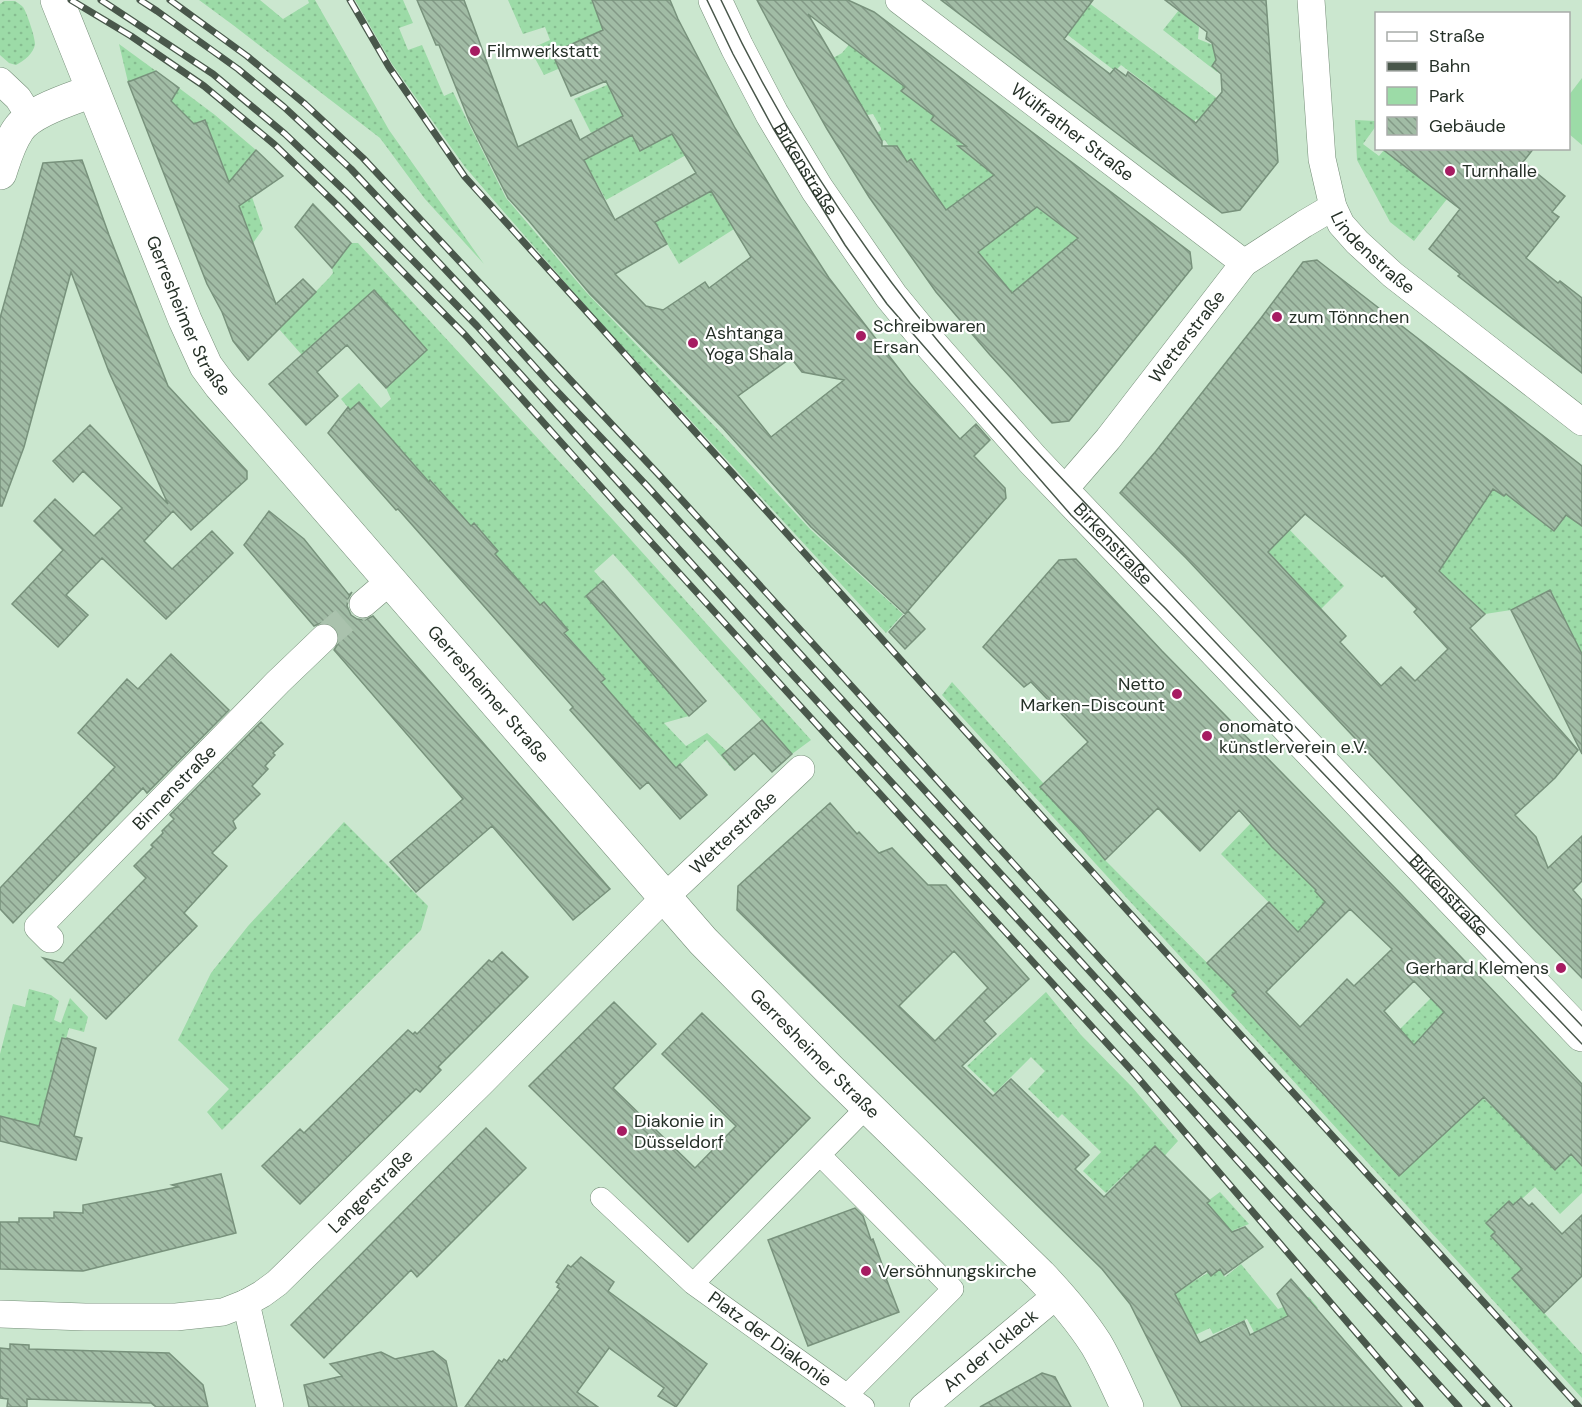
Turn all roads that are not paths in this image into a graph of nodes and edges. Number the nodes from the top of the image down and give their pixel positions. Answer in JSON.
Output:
{"nodes":[{"id":1,"x":57,"y":0,"type":"edge"},
{"id":2,"x":715,"y":0,"type":"edge"},
{"id":3,"x":899,"y":0,"type":"edge"},
{"id":4,"x":1311,"y":0,"type":"edge"},
{"id":5,"x":0,"y":81,"type":"edge"},
{"id":6,"x":92,"y":90,"type":"junction"},
{"id":7,"x":30,"y":117,"type":"junction"},
{"id":8,"x":0,"y":173,"type":"edge"},
{"id":9,"x":1333,"y":207,"type":"junction"},
{"id":10,"x":1244,"y":263,"type":"junction"},
{"id":11,"x":1582,"y":422,"type":"edge"},
{"id":12,"x":1063,"y":491,"type":"junction"},
{"id":13,"x":390,"y":580,"type":"junction"},
{"id":14,"x":363,"y":604,"type":"tunnel mouth"},
{"id":15,"x":324,"y":638,"type":"tunnel mouth"},
{"id":16,"x":801,"y":769,"type":"dead end"},
{"id":17,"x":664,"y":898,"type":"junction"},
{"id":18,"x":50,"y":939,"type":"dead end"},
{"id":19,"x":1582,"y":1035,"type":"edge"},
{"id":20,"x":867,"y":1107,"type":"junction"},
{"id":21,"x":820,"y":1155,"type":"junction"},
{"id":22,"x":601,"y":1198,"type":"dead end"},
{"id":23,"x":693,"y":1284,"type":"junction"},
{"id":24,"x":1058,"y":1294,"type":"junction"},
{"id":25,"x":246,"y":1303,"type":"junction"},
{"id":26,"x":0,"y":1314,"type":"edge"},
{"id":27,"x":847,"y":1395,"type":"junction"},
{"id":28,"x":270,"y":1407,"type":"edge"},
{"id":29,"x":864,"y":1407,"type":"edge"},
{"id":30,"x":923,"y":1407,"type":"edge"},
{"id":31,"x":1127,"y":1407,"type":"edge"}],
"edges":[{"from":1,"to":6,"type":"street","name":"Gerresheimer Straße"},
{"from":2,"to":12,"type":"street","name":"Birkenstraße"},
{"from":3,"to":10,"type":"street","name":"Wülfrather Straße"},
{"from":4,"to":9,"type":"street","name":"Lindenstraße"},
{"from":5,"to":7,"type":"street"},
{"from":6,"to":7,"type":"street"},
{"from":6,"to":13,"type":"street","name":"Gerresheimer Straße"},
{"from":7,"to":8,"type":"street"},
{"from":9,"to":10,"type":"street","name":"Wetterstraße"},
{"from":9,"to":11,"type":"street","name":"Lindenstraße"},
{"from":10,"to":12,"type":"street","name":"Wetterstraße"},
{"from":12,"to":19,"type":"street","name":"Birkenstraße"},
{"from":13,"to":14,"type":"street"},
{"from":13,"to":17,"type":"street","name":"Gerresheimer Straße"},
{"from":15,"to":18,"type":"street","name":"Binnenstraße"},
{"from":16,"to":17,"type":"street","name":"Wetterstraße"},
{"from":17,"to":20,"type":"street","name":"Gerresheimer Straße"},
{"from":17,"to":25,"type":"street","name":"Langerstraße"},
{"from":20,"to":21,"type":"street","name":"Platz der Diakonie"},
{"from":20,"to":24,"type":"street","name":"Gerresheimer Straße"},
{"from":21,"to":23,"type":"street","name":"Platz der Diakonie"},
{"from":21,"to":27,"type":"street","name":"Platz der Diakonie"},
{"from":22,"to":23,"type":"street","name":"Platz der Diakonie"},
{"from":23,"to":27,"type":"street","name":"Platz der Diakonie"},
{"from":24,"to":30,"type":"street","name":"An der Icklack"},
{"from":24,"to":31,"type":"street","name":"Gerresheimer Straße"},
{"from":25,"to":26,"type":"street","name":"Langerstraße"},
{"from":25,"to":28,"type":"street"},
{"from":27,"to":29,"type":"street","name":"Platz der Diakonie"}]}
